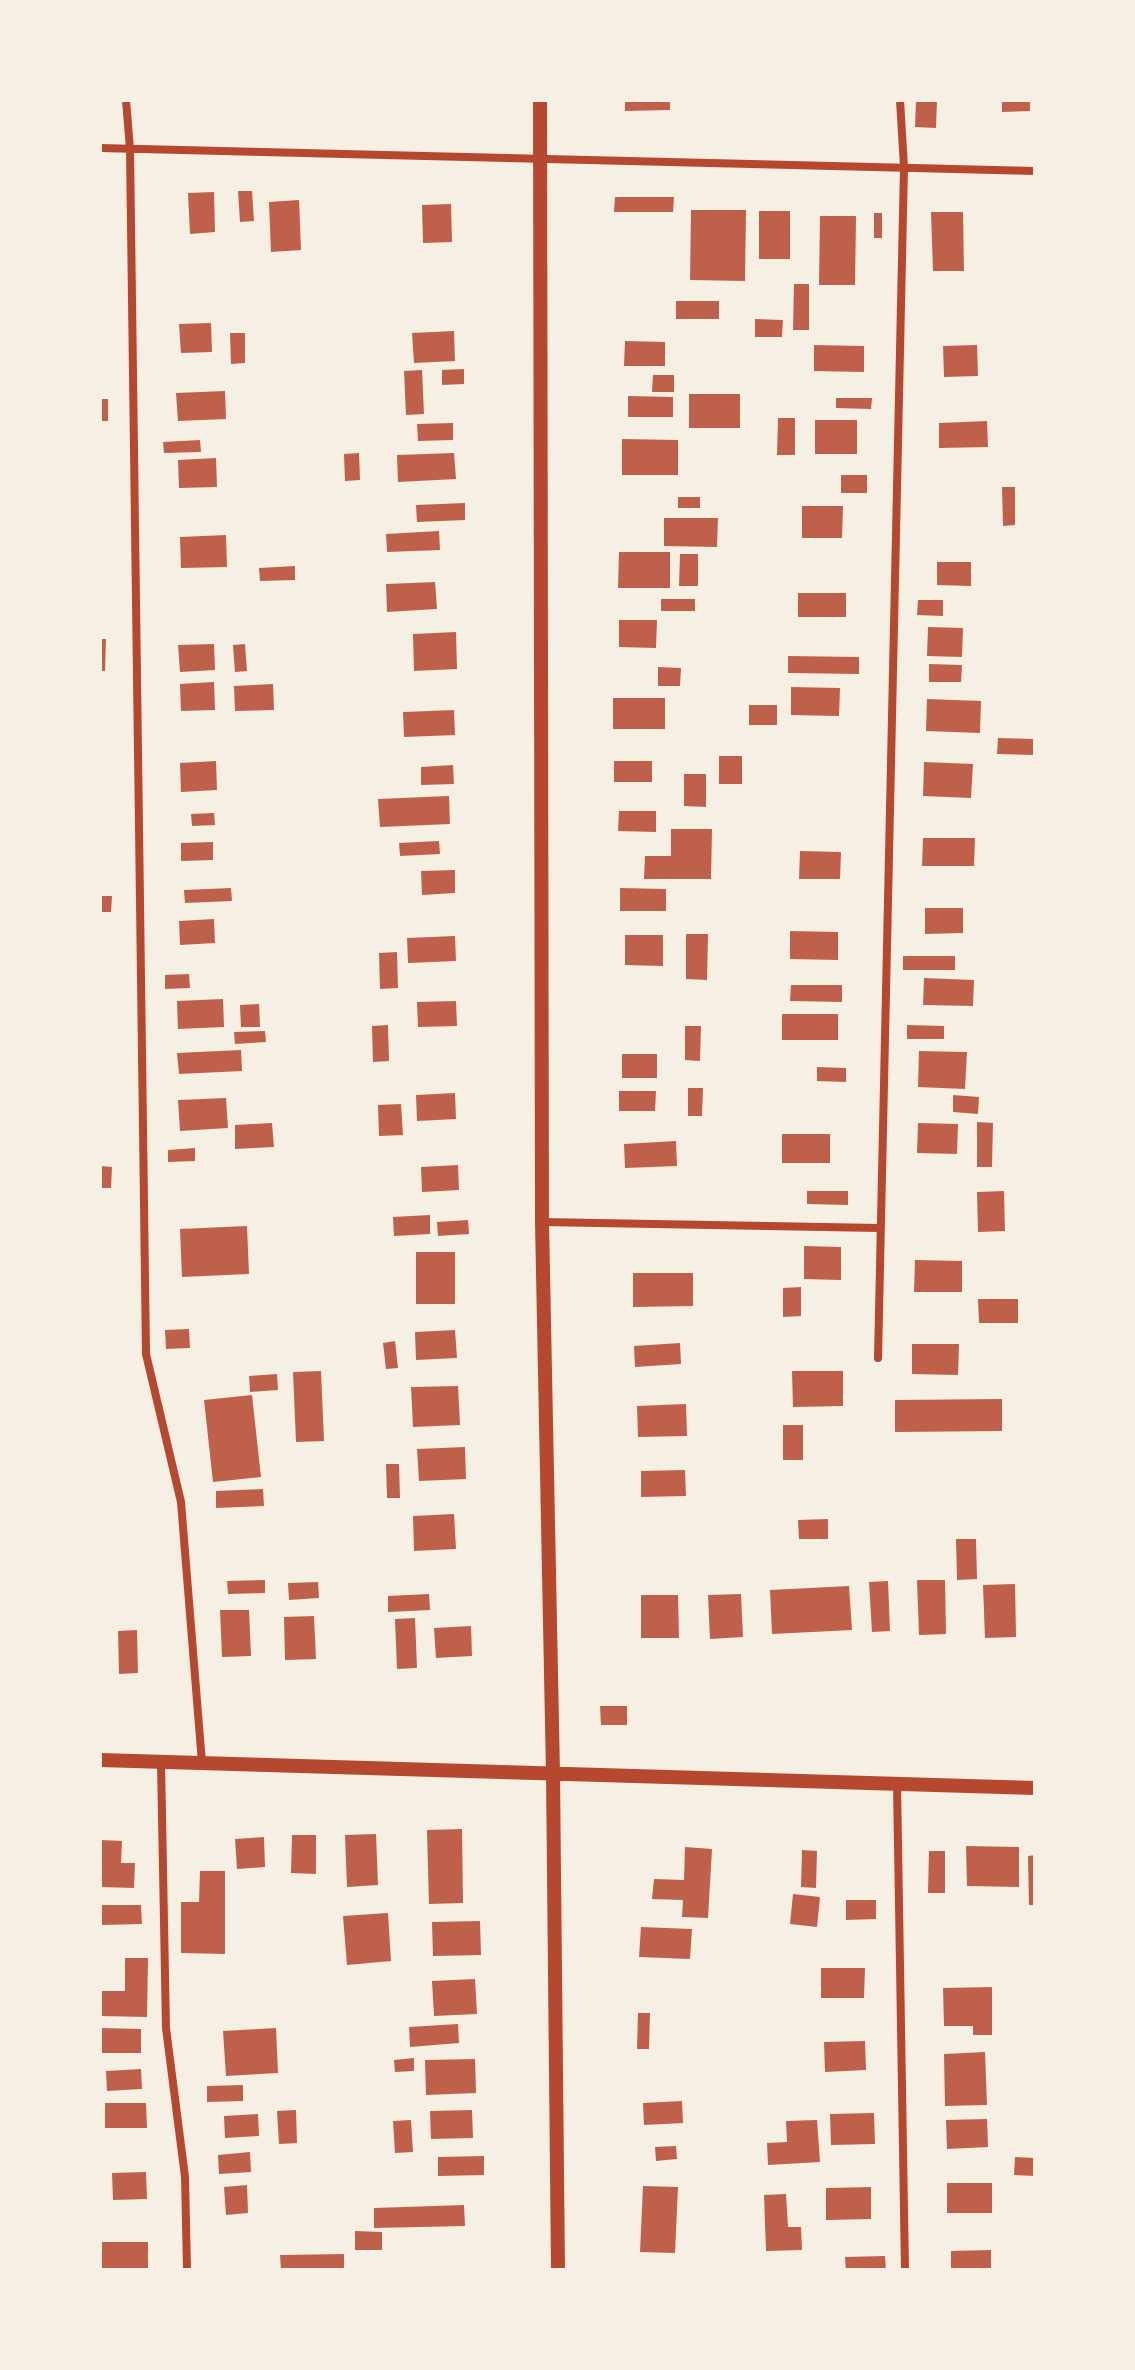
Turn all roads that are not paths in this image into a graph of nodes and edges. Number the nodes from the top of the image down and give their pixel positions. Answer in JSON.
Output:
{"nodes":[{"id":1,"x":126,"y":100,"type":"edge"},
{"id":2,"x":540,"y":100,"type":"edge"},
{"id":3,"x":900,"y":100,"type":"edge"},
{"id":4,"x":100,"y":148,"type":"edge"},
{"id":5,"x":130,"y":149,"type":"junction"},
{"id":6,"x":540,"y":158,"type":"junction"},
{"id":7,"x":904,"y":167,"type":"junction"},
{"id":8,"x":1035,"y":171,"type":"edge"},
{"id":9,"x":542,"y":1222,"type":"junction"},
{"id":10,"x":880,"y":1228,"type":"junction"},
{"id":11,"x":878,"y":1358,"type":"dead end"},
{"id":12,"x":100,"y":1760,"type":"edge"},
{"id":13,"x":161,"y":1762,"type":"junction"},
{"id":14,"x":202,"y":1763,"type":"junction"},
{"id":15,"x":553,"y":1773,"type":"junction"},
{"id":16,"x":897,"y":1782,"type":"junction"},
{"id":17,"x":1035,"y":1788,"type":"edge"},
{"id":18,"x":187,"y":2270,"type":"edge"},
{"id":19,"x":558,"y":2270,"type":"edge"},
{"id":20,"x":905,"y":2270,"type":"edge"}],
"edges":[{"from":1,"to":5,"type":"street"},
{"from":2,"to":6,"type":"street"},
{"from":3,"to":7,"type":"street"},
{"from":4,"to":5,"type":"street"},
{"from":5,"to":6,"type":"street"},
{"from":5,"to":14,"type":"street"},
{"from":6,"to":7,"type":"street"},
{"from":6,"to":9,"type":"street"},
{"from":7,"to":8,"type":"street"},
{"from":7,"to":10,"type":"street"},
{"from":9,"to":10,"type":"street"},
{"from":9,"to":15,"type":"street"},
{"from":10,"to":11,"type":"street"},
{"from":12,"to":13,"type":"street"},
{"from":13,"to":14,"type":"street"},
{"from":13,"to":18,"type":"street"},
{"from":14,"to":15,"type":"street"},
{"from":15,"to":16,"type":"street"},
{"from":15,"to":19,"type":"street"},
{"from":16,"to":17,"type":"street"},
{"from":16,"to":20,"type":"street"}]}
